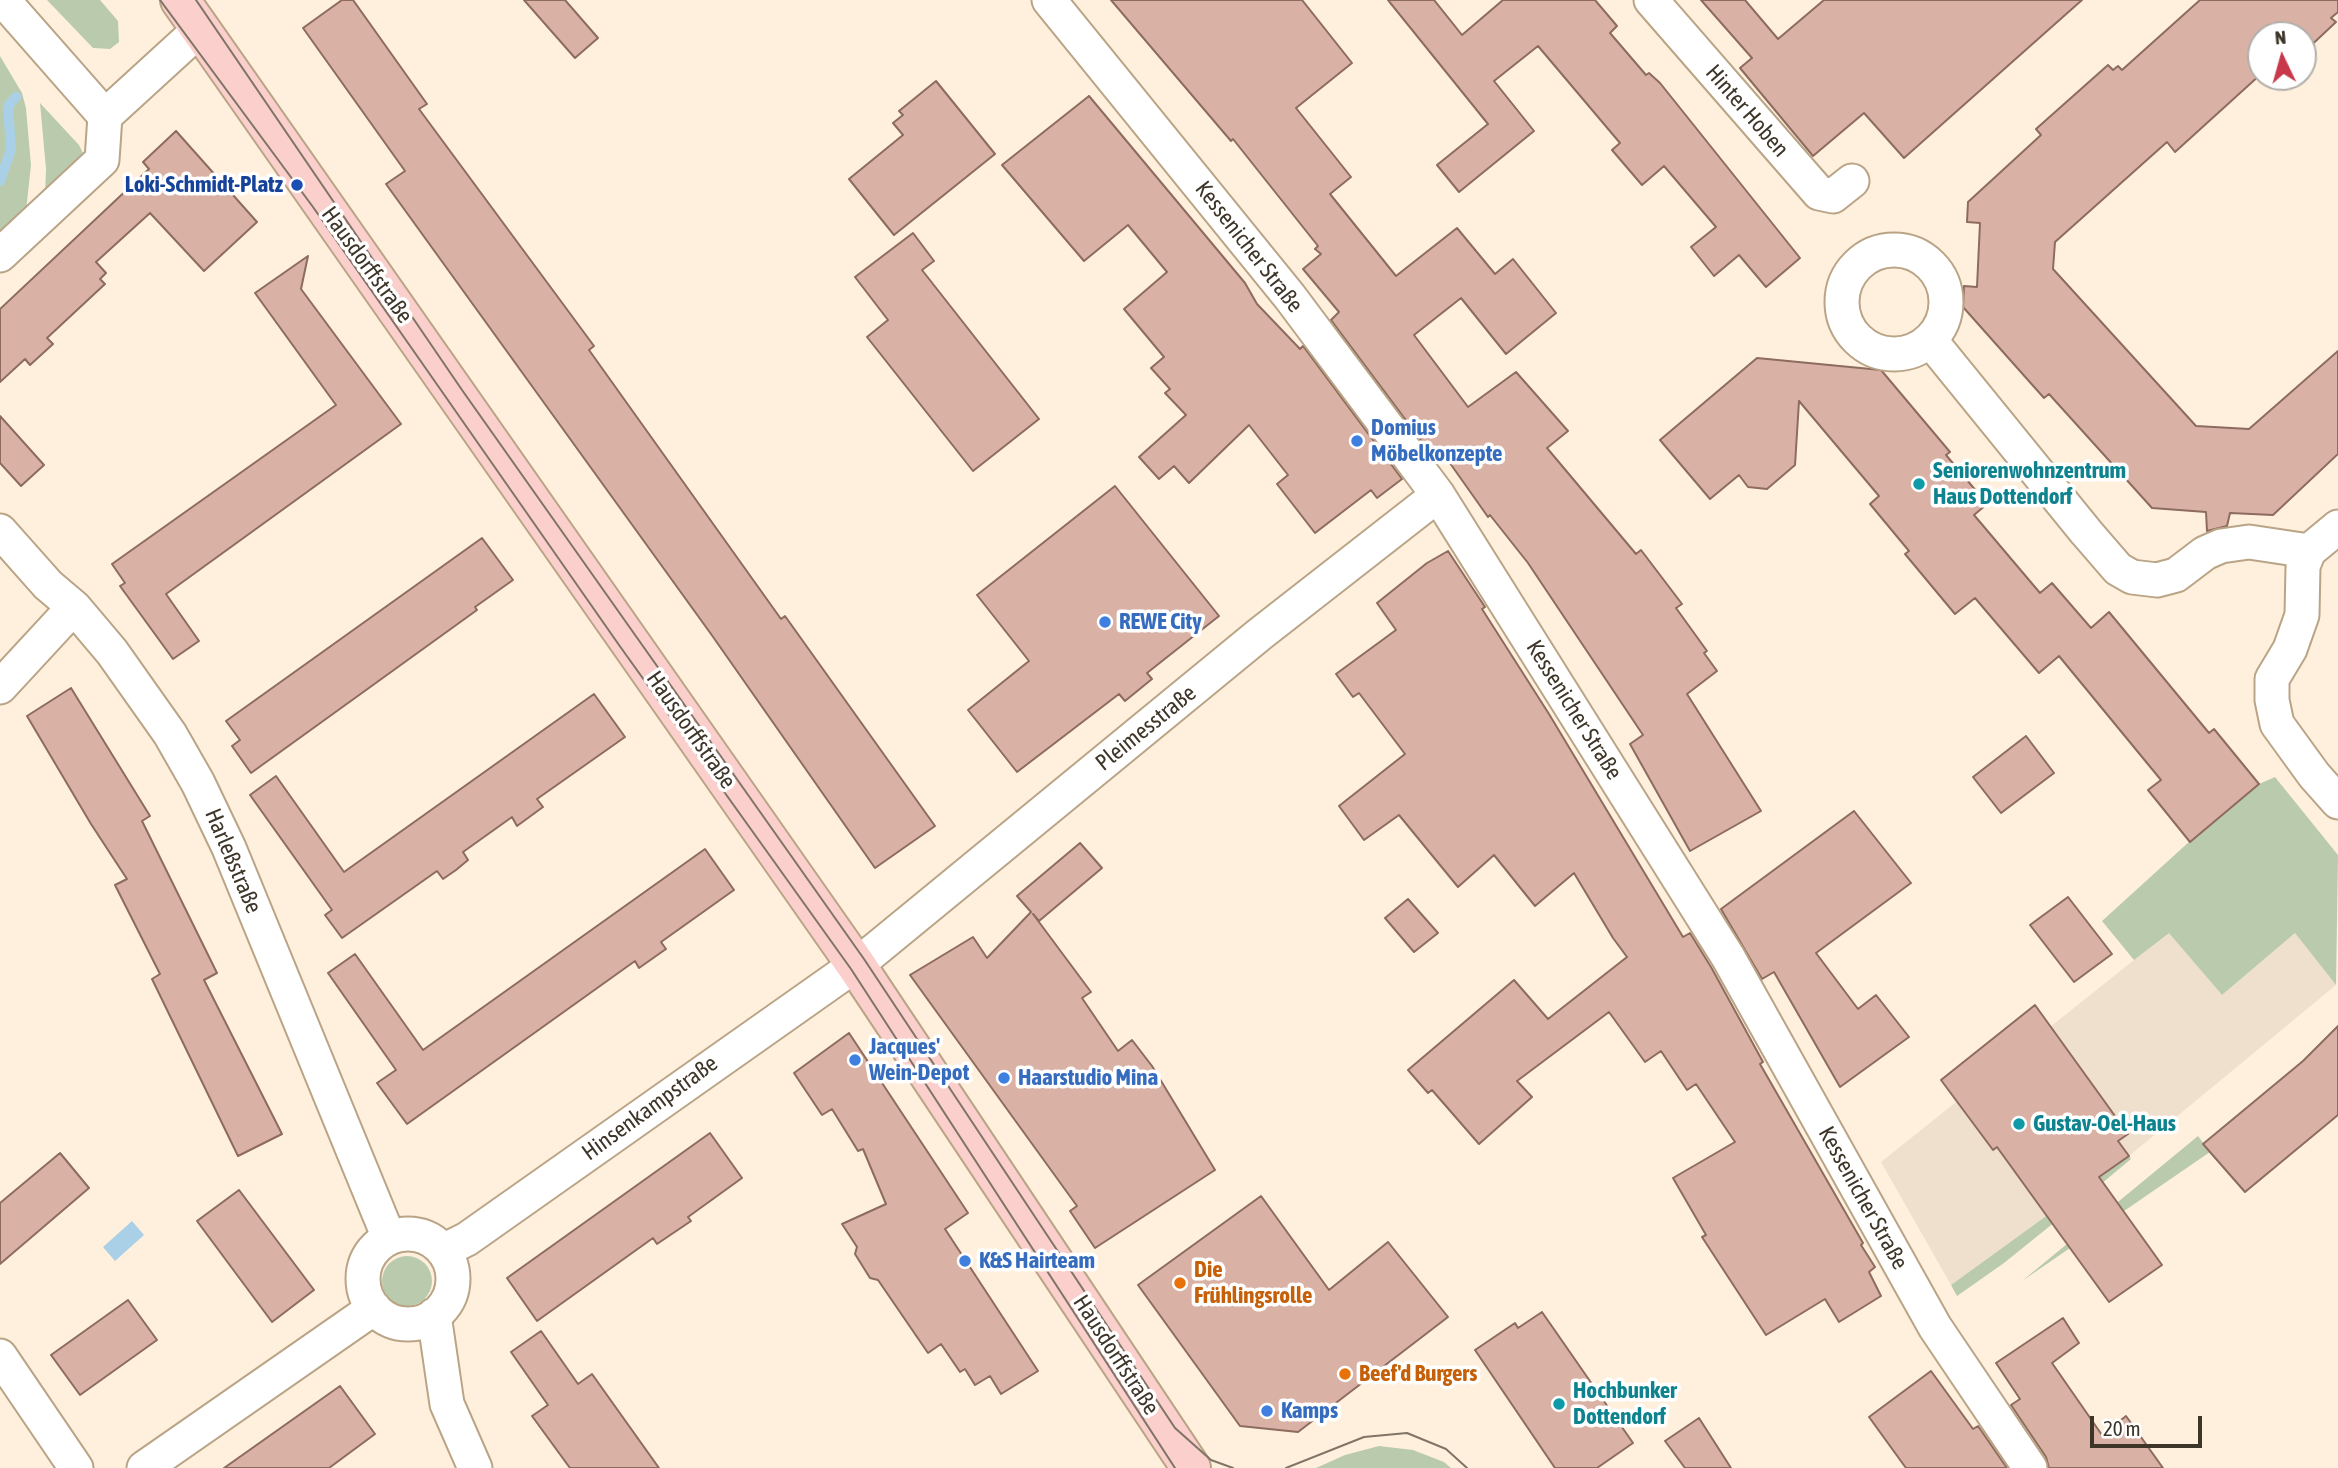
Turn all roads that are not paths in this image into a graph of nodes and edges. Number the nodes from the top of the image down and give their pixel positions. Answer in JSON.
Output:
{"nodes":[{"id":1,"x":3,"y":0,"type":"edge"},
{"id":2,"x":1049,"y":0,"type":"edge"},
{"id":3,"x":1651,"y":0,"type":"edge"},
{"id":4,"x":190,"y":15,"type":"edge"},
{"id":5,"x":105,"y":116,"type":"junction"},
{"id":6,"x":1852,"y":181,"type":"dead end"},
{"id":7,"x":0,"y":255,"type":"edge"},
{"id":8,"x":1930,"y":340,"type":"dead end"},
{"id":9,"x":1438,"y":495,"type":"junction"},
{"id":10,"x":2338,"y":527,"type":"edge"},
{"id":11,"x":0,"y":531,"type":"edge"},
{"id":12,"x":2309,"y":551,"type":"junction"},
{"id":13,"x":74,"y":607,"type":"junction"},
{"id":14,"x":0,"y":687,"type":"edge"},
{"id":15,"x":2338,"y":802,"type":"edge"},
{"id":16,"x":856,"y":965,"type":"junction"},
{"id":17,"x":389,"y":1238,"type":"junction"},
{"id":18,"x":443,"y":1251,"type":"junction"},
{"id":19,"x":374,"y":1308,"type":"junction"},
{"id":20,"x":434,"y":1315,"type":"junction"},
{"id":21,"x":0,"y":1356,"type":"edge"},
{"id":22,"x":76,"y":1468,"type":"edge"},
{"id":23,"x":144,"y":1468,"type":"edge"},
{"id":24,"x":475,"y":1468,"type":"edge"},
{"id":25,"x":1191,"y":1468,"type":"edge"},
{"id":26,"x":2030,"y":1468,"type":"edge"}],
"edges":[{"from":1,"to":5,"type":"street"},
{"from":2,"to":9,"type":"street","name":"Kessenicher Straße"},
{"from":3,"to":6,"type":"street","name":"Hinter Hoben"},
{"from":4,"to":5,"type":"street"},
{"from":4,"to":16,"type":"main road","name":"Hausdorffstraße"},
{"from":5,"to":7,"type":"street"},
{"from":8,"to":12,"type":"street"},
{"from":9,"to":16,"type":"street","name":"Pleimesstraße"},
{"from":9,"to":26,"type":"street","name":"Kessenicher Straße"},
{"from":10,"to":12,"type":"street"},
{"from":11,"to":13,"type":"street","name":"Harleßstraße"},
{"from":12,"to":15,"type":"street"},
{"from":13,"to":14,"type":"street"},
{"from":13,"to":17,"type":"street","name":"Harleßstraße"},
{"from":16,"to":18,"type":"street","name":"Hinsenkampstraße"},
{"from":16,"to":25,"type":"main road","name":"Hausdorffstraße"},
{"from":17,"to":18,"type":"street"},
{"from":17,"to":19,"type":"street"},
{"from":18,"to":20,"type":"street"},
{"from":19,"to":20,"type":"street"},
{"from":19,"to":23,"type":"street"},
{"from":20,"to":24,"type":"street"},
{"from":21,"to":22,"type":"street"}]}
